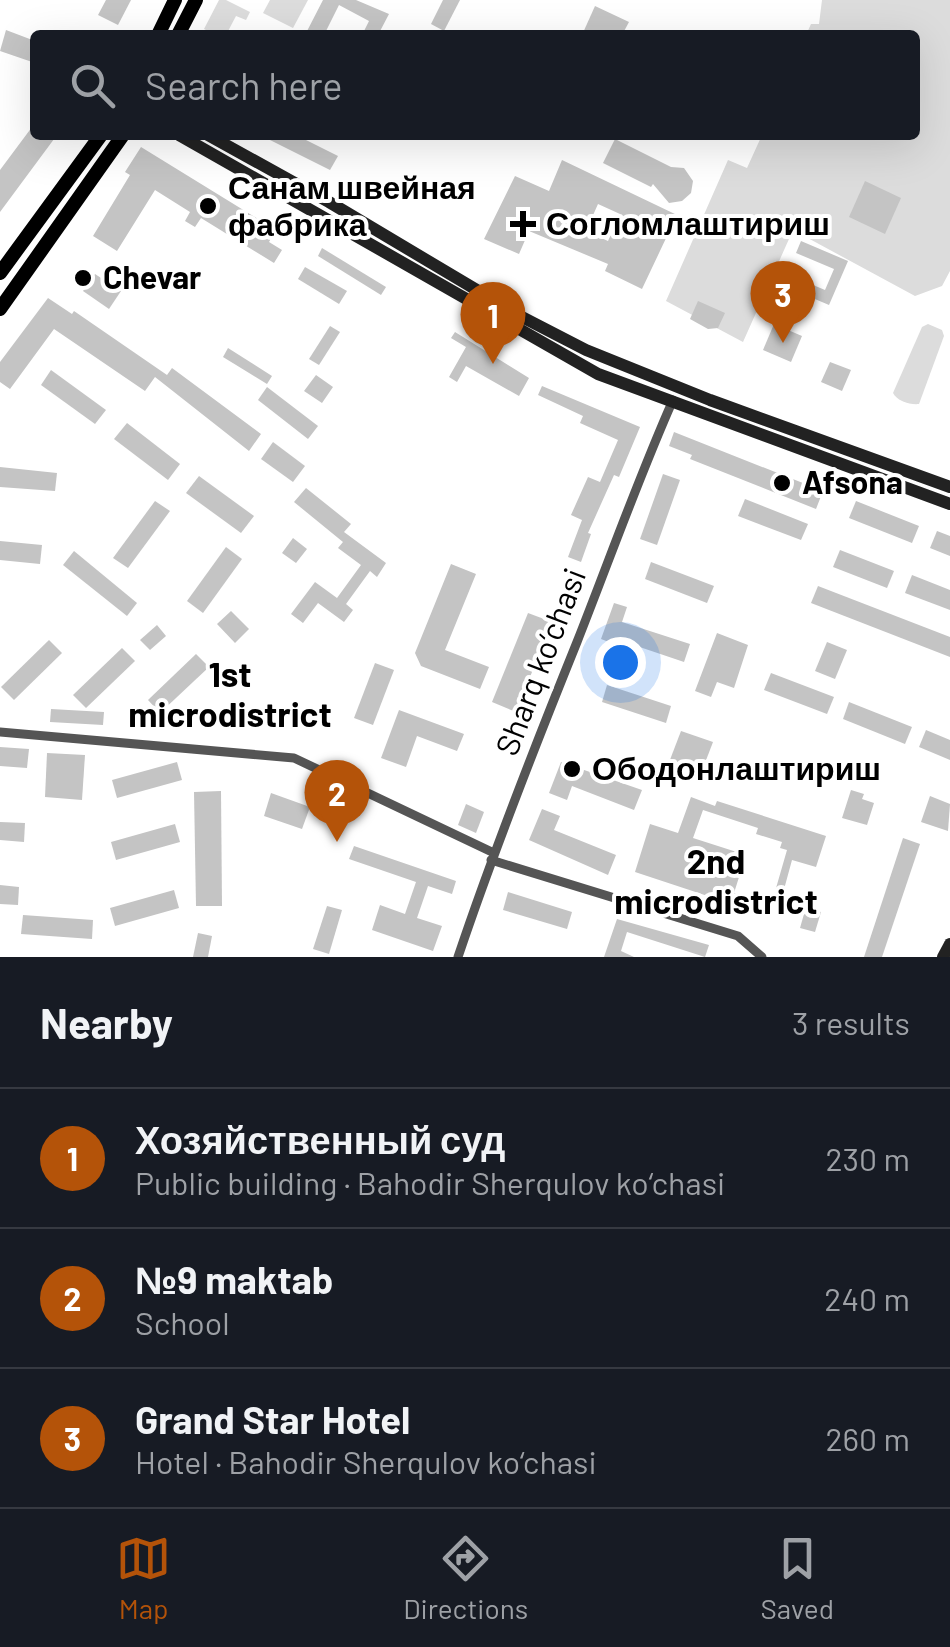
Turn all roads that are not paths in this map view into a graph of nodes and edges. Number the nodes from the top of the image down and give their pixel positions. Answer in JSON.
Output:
{"nodes":[{"id":1,"x":175,"y":0,"type":"edge"},
{"id":2,"x":196,"y":0,"type":"edge"},
{"id":3,"x":160,"y":30,"type":"edge"},
{"id":4,"x":181,"y":30,"type":"edge"},
{"id":5,"x":96,"y":140,"type":"edge"},
{"id":6,"x":119,"y":140,"type":"edge"},
{"id":7,"x":188,"y":140,"type":"edge"},
{"id":8,"x":217,"y":140,"type":"edge"},
{"id":9,"x":0,"y":273,"type":"edge"},
{"id":10,"x":0,"y":308,"type":"edge"},
{"id":11,"x":675,"y":395,"type":"junction"},
{"id":12,"x":710,"y":400,"type":"junction"},
{"id":13,"x":704,"y":414,"type":"junction"},
{"id":14,"x":950,"y":487,"type":"edge"},
{"id":15,"x":950,"y":504,"type":"edge"},
{"id":16,"x":0,"y":732,"type":"edge"},
{"id":17,"x":493,"y":856,"type":"junction"},
{"id":18,"x":950,"y":944,"type":"edge"},
{"id":19,"x":458,"y":957,"type":"edge"},
{"id":20,"x":762,"y":957,"type":"edge"},
{"id":21,"x":944,"y":957,"type":"edge"}],
"edges":[{"from":1,"to":3,"type":"main road"},
{"from":2,"to":4,"type":"main road"},
{"from":5,"to":9,"type":"main road"},
{"from":6,"to":10,"type":"main road"},
{"from":7,"to":11,"type":"main road"},
{"from":8,"to":11,"type":"main road"},
{"from":11,"to":12,"type":"main road"},
{"from":11,"to":13,"type":"main road"},
{"from":11,"to":17,"type":"street","name":"Sharq ko‘chasi"},
{"from":12,"to":13,"type":"main road"},
{"from":12,"to":14,"type":"main road"},
{"from":13,"to":15,"type":"main road"},
{"from":16,"to":17,"type":"street"},
{"from":17,"to":19,"type":"street","name":"Sharq ko‘chasi"},
{"from":17,"to":20,"type":"street"},
{"from":18,"to":21,"type":"main road"}]}
